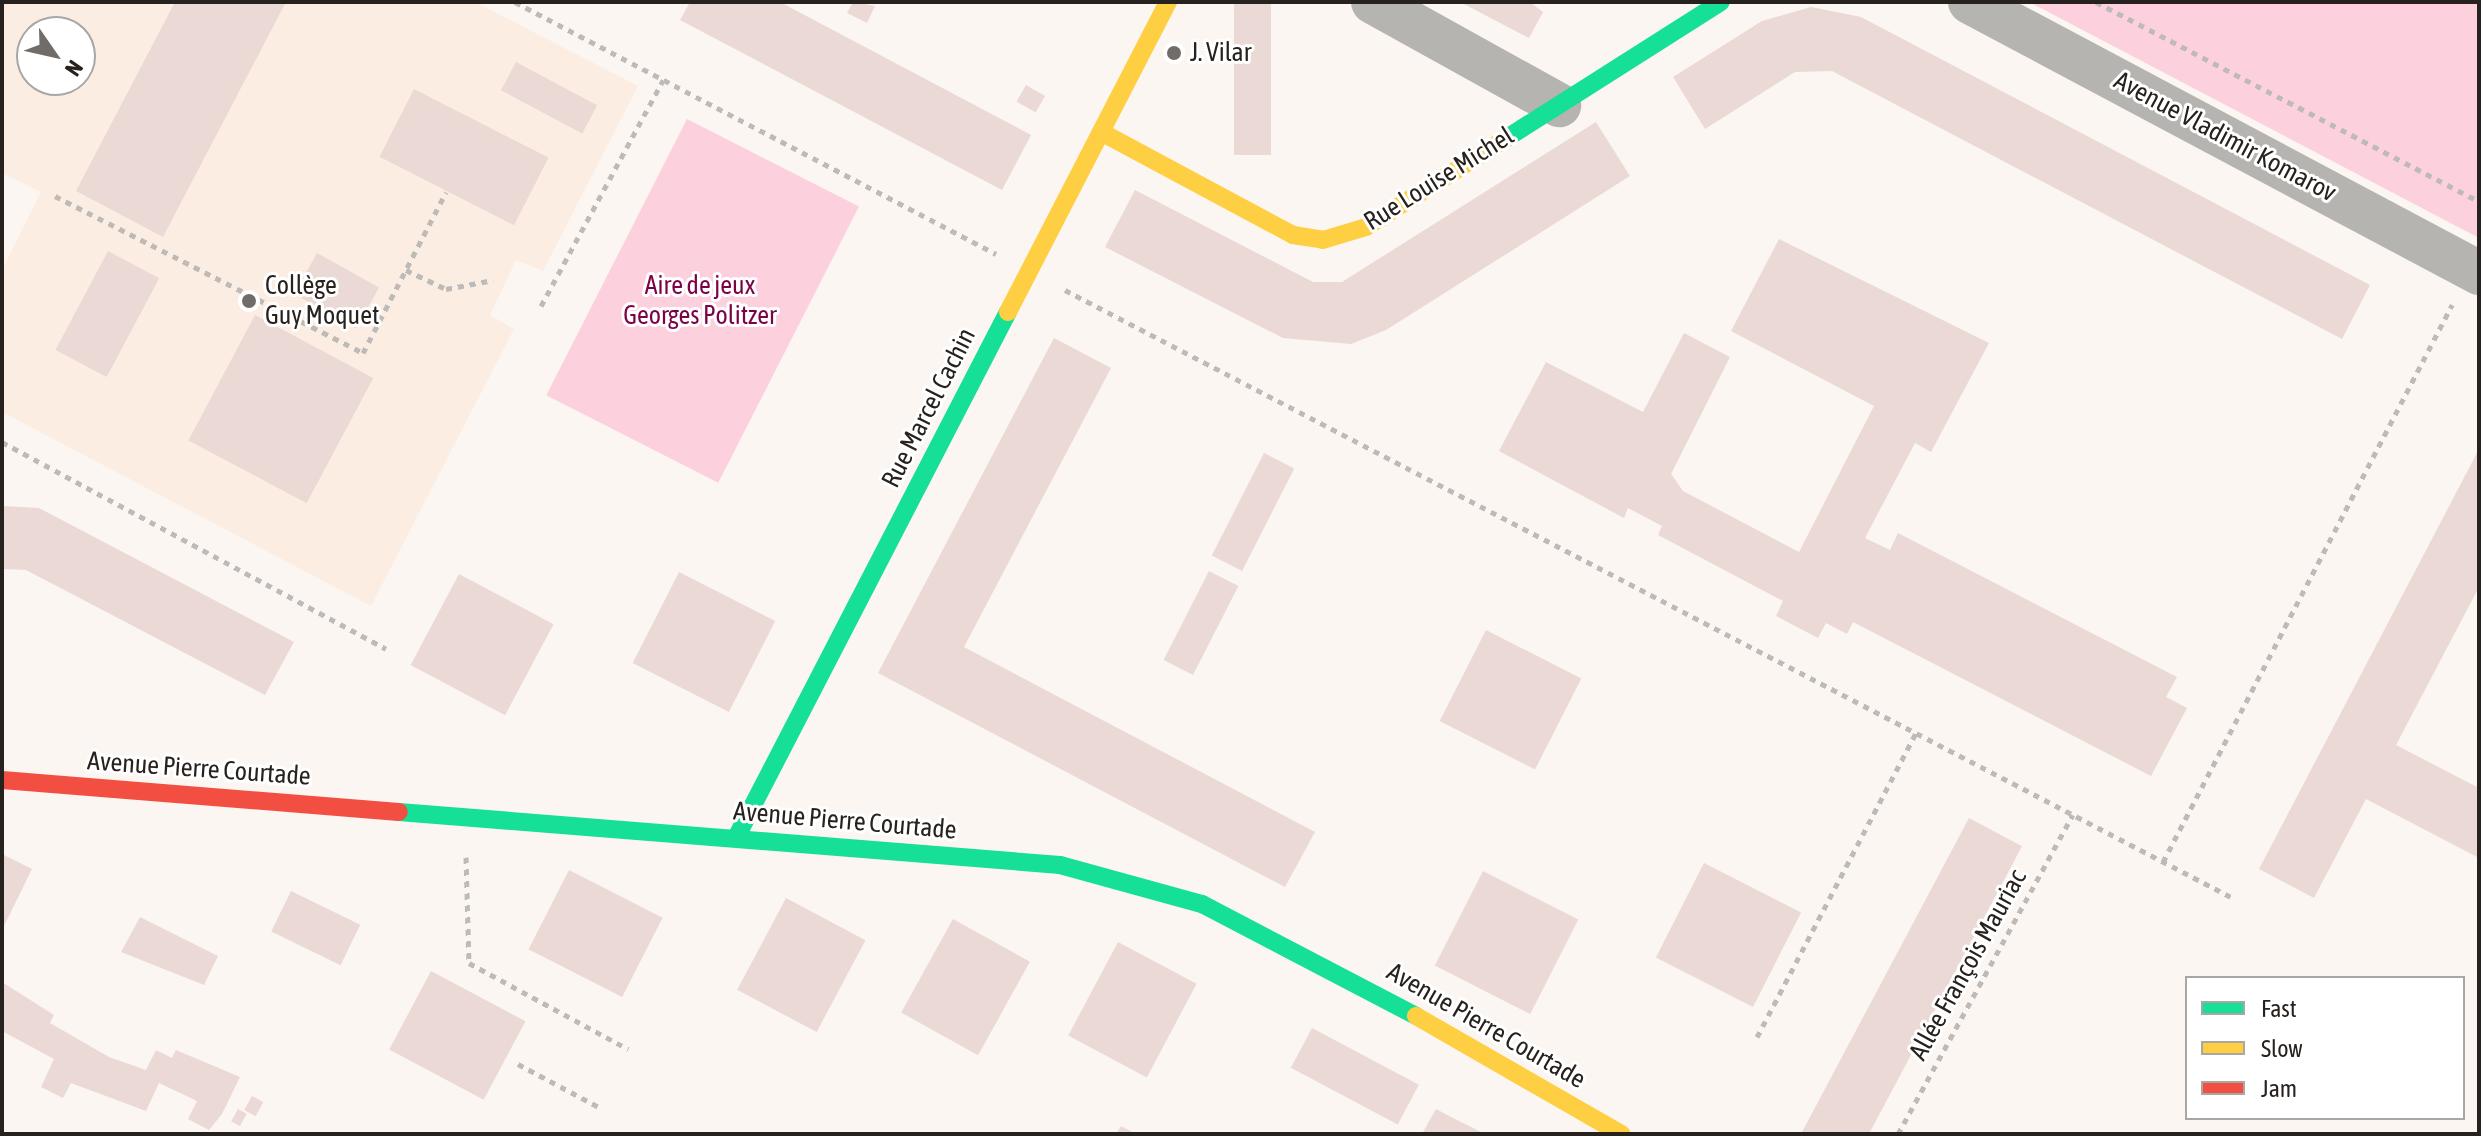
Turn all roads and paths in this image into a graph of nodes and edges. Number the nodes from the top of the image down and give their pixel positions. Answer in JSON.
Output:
{"nodes":[{"id":1,"x":515,"y":2,"type":"edge"},
{"id":2,"x":1168,"y":2,"type":"edge"},
{"id":3,"x":1373,"y":2,"type":"edge"},
{"id":4,"x":1721,"y":2,"type":"edge"},
{"id":5,"x":1970,"y":2,"type":"edge"},
{"id":6,"x":2096,"y":2,"type":"edge"},
{"id":7,"x":663,"y":80,"type":"junction"},
{"id":8,"x":1559,"y":105,"type":"junction"},
{"id":9,"x":1101,"y":132,"type":"junction"},
{"id":10,"x":446,"y":192,"type":"dead end"},
{"id":11,"x":55,"y":196,"type":"dead end"},
{"id":12,"x":2479,"y":201,"type":"edge"},
{"id":13,"x":406,"y":270,"type":"junction"},
{"id":14,"x":1029,"y":271,"type":"junction"},
{"id":15,"x":2475,"y":271,"type":"edge"},
{"id":16,"x":493,"y":280,"type":"dead end"},
{"id":17,"x":541,"y":306,"type":"dead end"},
{"id":18,"x":2,"y":442,"type":"edge"},
{"id":19,"x":386,"y":649,"type":"dead end"},
{"id":20,"x":1916,"y":732,"type":"junction"},
{"id":21,"x":2,"y":780,"type":"edge"},
{"id":22,"x":2073,"y":815,"type":"junction"},
{"id":23,"x":465,"y":816,"type":"junction"},
{"id":24,"x":736,"y":838,"type":"junction"},
{"id":25,"x":2163,"y":862,"type":"junction"},
{"id":26,"x":2231,"y":897,"type":"dead end"},
{"id":27,"x":1757,"y":1037,"type":"dead end"},
{"id":28,"x":628,"y":1049,"type":"dead end"},
{"id":29,"x":518,"y":1064,"type":"dead end"},
{"id":30,"x":599,"y":1107,"type":"dead end"},
{"id":31,"x":1621,"y":1134,"type":"edge"},
{"id":32,"x":1898,"y":1134,"type":"edge"}],
"edges":[{"from":1,"to":7,"type":"path"},
{"from":2,"to":9,"type":"street","name":"Rue Marcel Cachin"},
{"from":3,"to":8,"type":"street"},
{"from":4,"to":8,"type":"street","name":"Rue Louise Michel"},
{"from":5,"to":15,"type":"street","name":"Avenue Vladimir Komarov"},
{"from":6,"to":12,"type":"path"},
{"from":7,"to":14,"type":"path"},
{"from":7,"to":17,"type":"path"},
{"from":8,"to":9,"type":"street","name":"Rue Louise Michel"},
{"from":9,"to":14,"type":"street","name":"Rue Marcel Cachin"},
{"from":10,"to":13,"type":"path"},
{"from":11,"to":13,"type":"path"},
{"from":13,"to":16,"type":"path"},
{"from":14,"to":20,"type":"path"},
{"from":14,"to":24,"type":"street","name":"Rue Marcel Cachin"},
{"from":15,"to":25,"type":"path"},
{"from":18,"to":19,"type":"path"},
{"from":20,"to":22,"type":"path"},
{"from":20,"to":27,"type":"path"},
{"from":21,"to":23,"type":"street","name":"Avenue Pierre Courtade"},
{"from":22,"to":25,"type":"path"},
{"from":22,"to":32,"type":"path","name":"Allée François Mauriac"},
{"from":23,"to":24,"type":"street","name":"Avenue Pierre Courtade"},
{"from":23,"to":28,"type":"path"},
{"from":24,"to":31,"type":"street","name":"Avenue Pierre Courtade"},
{"from":25,"to":26,"type":"path"},
{"from":29,"to":30,"type":"path"}]}
